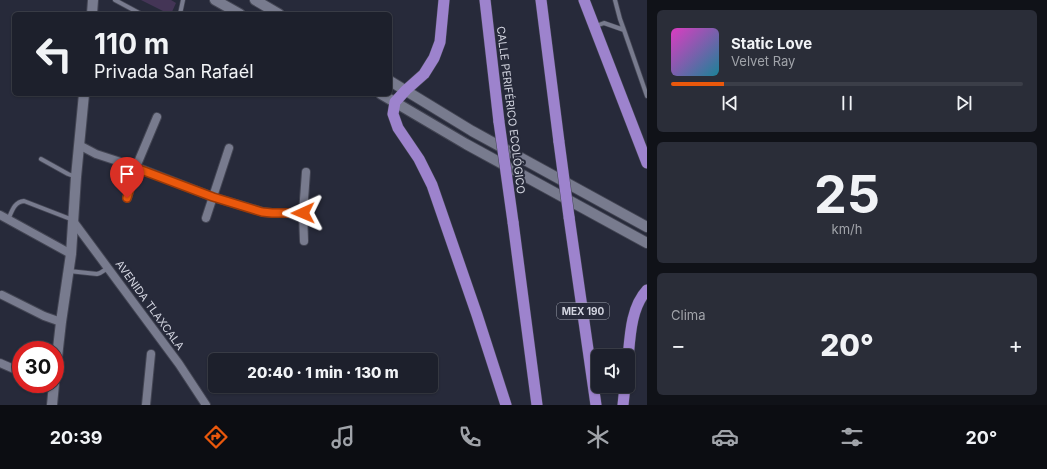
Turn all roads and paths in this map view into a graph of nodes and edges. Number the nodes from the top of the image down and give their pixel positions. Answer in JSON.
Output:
{"nodes":[{"id":1,"x":93,"y":0,"type":"edge"},
{"id":2,"x":115,"y":0,"type":"edge"},
{"id":3,"x":183,"y":0,"type":"edge"},
{"id":4,"x":215,"y":0,"type":"edge"},
{"id":5,"x":444,"y":0,"type":"edge"},
{"id":6,"x":485,"y":0,"type":"edge"},
{"id":7,"x":540,"y":0,"type":"edge"},
{"id":8,"x":584,"y":0,"type":"edge"},
{"id":9,"x":615,"y":0,"type":"edge"},
{"id":10,"x":262,"y":4,"type":"edge"},
{"id":11,"x":92,"y":12,"type":"edge"},
{"id":12,"x":137,"y":12,"type":"edge"},
{"id":13,"x":180,"y":12,"type":"edge"},
{"id":14,"x":236,"y":12,"type":"edge"},
{"id":15,"x":276,"y":12,"type":"edge"},
{"id":16,"x":594,"y":27,"type":"junction"},
{"id":17,"x":624,"y":30,"type":"junction"},
{"id":18,"x":392,"y":81,"type":"edge"},
{"id":19,"x":406,"y":90,"type":"junction"},
{"id":20,"x":84,"y":96,"type":"edge"},
{"id":21,"x":384,"y":96,"type":"edge"},
{"id":22,"x":647,"y":96,"type":"edge"},
{"id":23,"x":395,"y":102,"type":"junction"},
{"id":24,"x":157,"y":116,"type":"dead end"},
{"id":25,"x":79,"y":145,"type":"junction"},
{"id":26,"x":229,"y":148,"type":"dead end"},
{"id":27,"x":41,"y":159,"type":"dead end"},
{"id":28,"x":647,"y":163,"type":"edge"},
{"id":29,"x":136,"y":168,"type":"junction"},
{"id":30,"x":306,"y":172,"type":"dead end"},
{"id":31,"x":76,"y":177,"type":"junction"},
{"id":32,"x":213,"y":197,"type":"junction"},
{"id":33,"x":127,"y":198,"type":"dead end"},
{"id":34,"x":303,"y":213,"type":"junction"},
{"id":35,"x":0,"y":215,"type":"edge"},
{"id":36,"x":206,"y":218,"type":"dead end"},
{"id":37,"x":8,"y":220,"type":"junction"},
{"id":38,"x":73,"y":221,"type":"junction"},
{"id":39,"x":647,"y":227,"type":"edge"},
{"id":40,"x":304,"y":241,"type":"dead end"},
{"id":41,"x":647,"y":243,"type":"edge"},
{"id":42,"x":71,"y":254,"type":"junction"},
{"id":43,"x":108,"y":268,"type":"junction"},
{"id":44,"x":68,"y":271,"type":"junction"},
{"id":45,"x":647,"y":290,"type":"edge"},
{"id":46,"x":2,"y":295,"type":"dead end"},
{"id":47,"x":61,"y":322,"type":"junction"},
{"id":48,"x":59,"y":341,"type":"edge"},
{"id":49,"x":629,"y":349,"type":"edge"},
{"id":50,"x":151,"y":354,"type":"dead end"},
{"id":51,"x":0,"y":363,"type":"edge"},
{"id":52,"x":12,"y":368,"type":"edge"},
{"id":53,"x":53,"y":393,"type":"edge"},
{"id":54,"x":624,"y":393,"type":"edge"},
{"id":55,"x":52,"y":405,"type":"edge"},
{"id":56,"x":146,"y":405,"type":"edge"},
{"id":57,"x":206,"y":405,"type":"edge"},
{"id":58,"x":506,"y":405,"type":"edge"},
{"id":59,"x":538,"y":405,"type":"edge"},
{"id":60,"x":596,"y":405,"type":"edge"},
{"id":61,"x":623,"y":405,"type":"edge"}],
"edges":[{"from":1,"to":11,"type":"main road"},
{"from":2,"to":12,"type":"lane"},
{"from":3,"to":13,"type":"lane"},
{"from":4,"to":14,"type":"main road"},
{"from":5,"to":19,"type":"highway"},
{"from":6,"to":59,"type":"highway","name":"CALLE PERIFÉRICO ECOLÓGICO","bridge":true},
{"from":7,"to":60,"type":"highway","number":"MEX 190","bridge":true},
{"from":8,"to":16,"type":"highway"},
{"from":9,"to":17,"type":"lane"},
{"from":10,"to":15,"type":"main road"},
{"from":16,"to":17,"type":"lane"},
{"from":16,"to":28,"type":"highway"},
{"from":17,"to":22,"type":"lane"},
{"from":18,"to":19,"type":"main road"},
{"from":19,"to":23,"type":"highway"},
{"from":19,"to":39,"type":"main road"},
{"from":20,"to":25,"type":"main road"},
{"from":21,"to":23,"type":"main road"},
{"from":23,"to":41,"type":"main road"},
{"from":23,"to":58,"type":"highway"},
{"from":24,"to":29,"type":"street"},
{"from":25,"to":29,"type":"street"},
{"from":25,"to":31,"type":"main road"},
{"from":26,"to":32,"type":"street"},
{"from":27,"to":31,"type":"lane"},
{"from":29,"to":32,"type":"street"},
{"from":29,"to":33,"type":"street"},
{"from":30,"to":34,"type":"street"},
{"from":31,"to":38,"type":"main road"},
{"from":32,"to":34,"type":"street"},
{"from":32,"to":36,"type":"street"},
{"from":34,"to":40,"type":"street"},
{"from":35,"to":37,"type":"street"},
{"from":37,"to":38,"type":"lane"},
{"from":37,"to":42,"type":"street"},
{"from":38,"to":42,"type":"main road"},
{"from":38,"to":43,"type":"street","name":"AVENIDA TLAXCALA"},
{"from":42,"to":44,"type":"main road"},
{"from":43,"to":44,"type":"lane"},
{"from":43,"to":57,"type":"street","name":"AVENIDA TLAXCALA"},
{"from":44,"to":47,"type":"main road"},
{"from":45,"to":49,"type":"highway"},
{"from":46,"to":47,"type":"street"},
{"from":47,"to":48,"type":"main road"},
{"from":50,"to":56,"type":"street"},
{"from":51,"to":52,"type":"street"},
{"from":53,"to":55,"type":"main road"},
{"from":54,"to":61,"type":"highway"}]}
